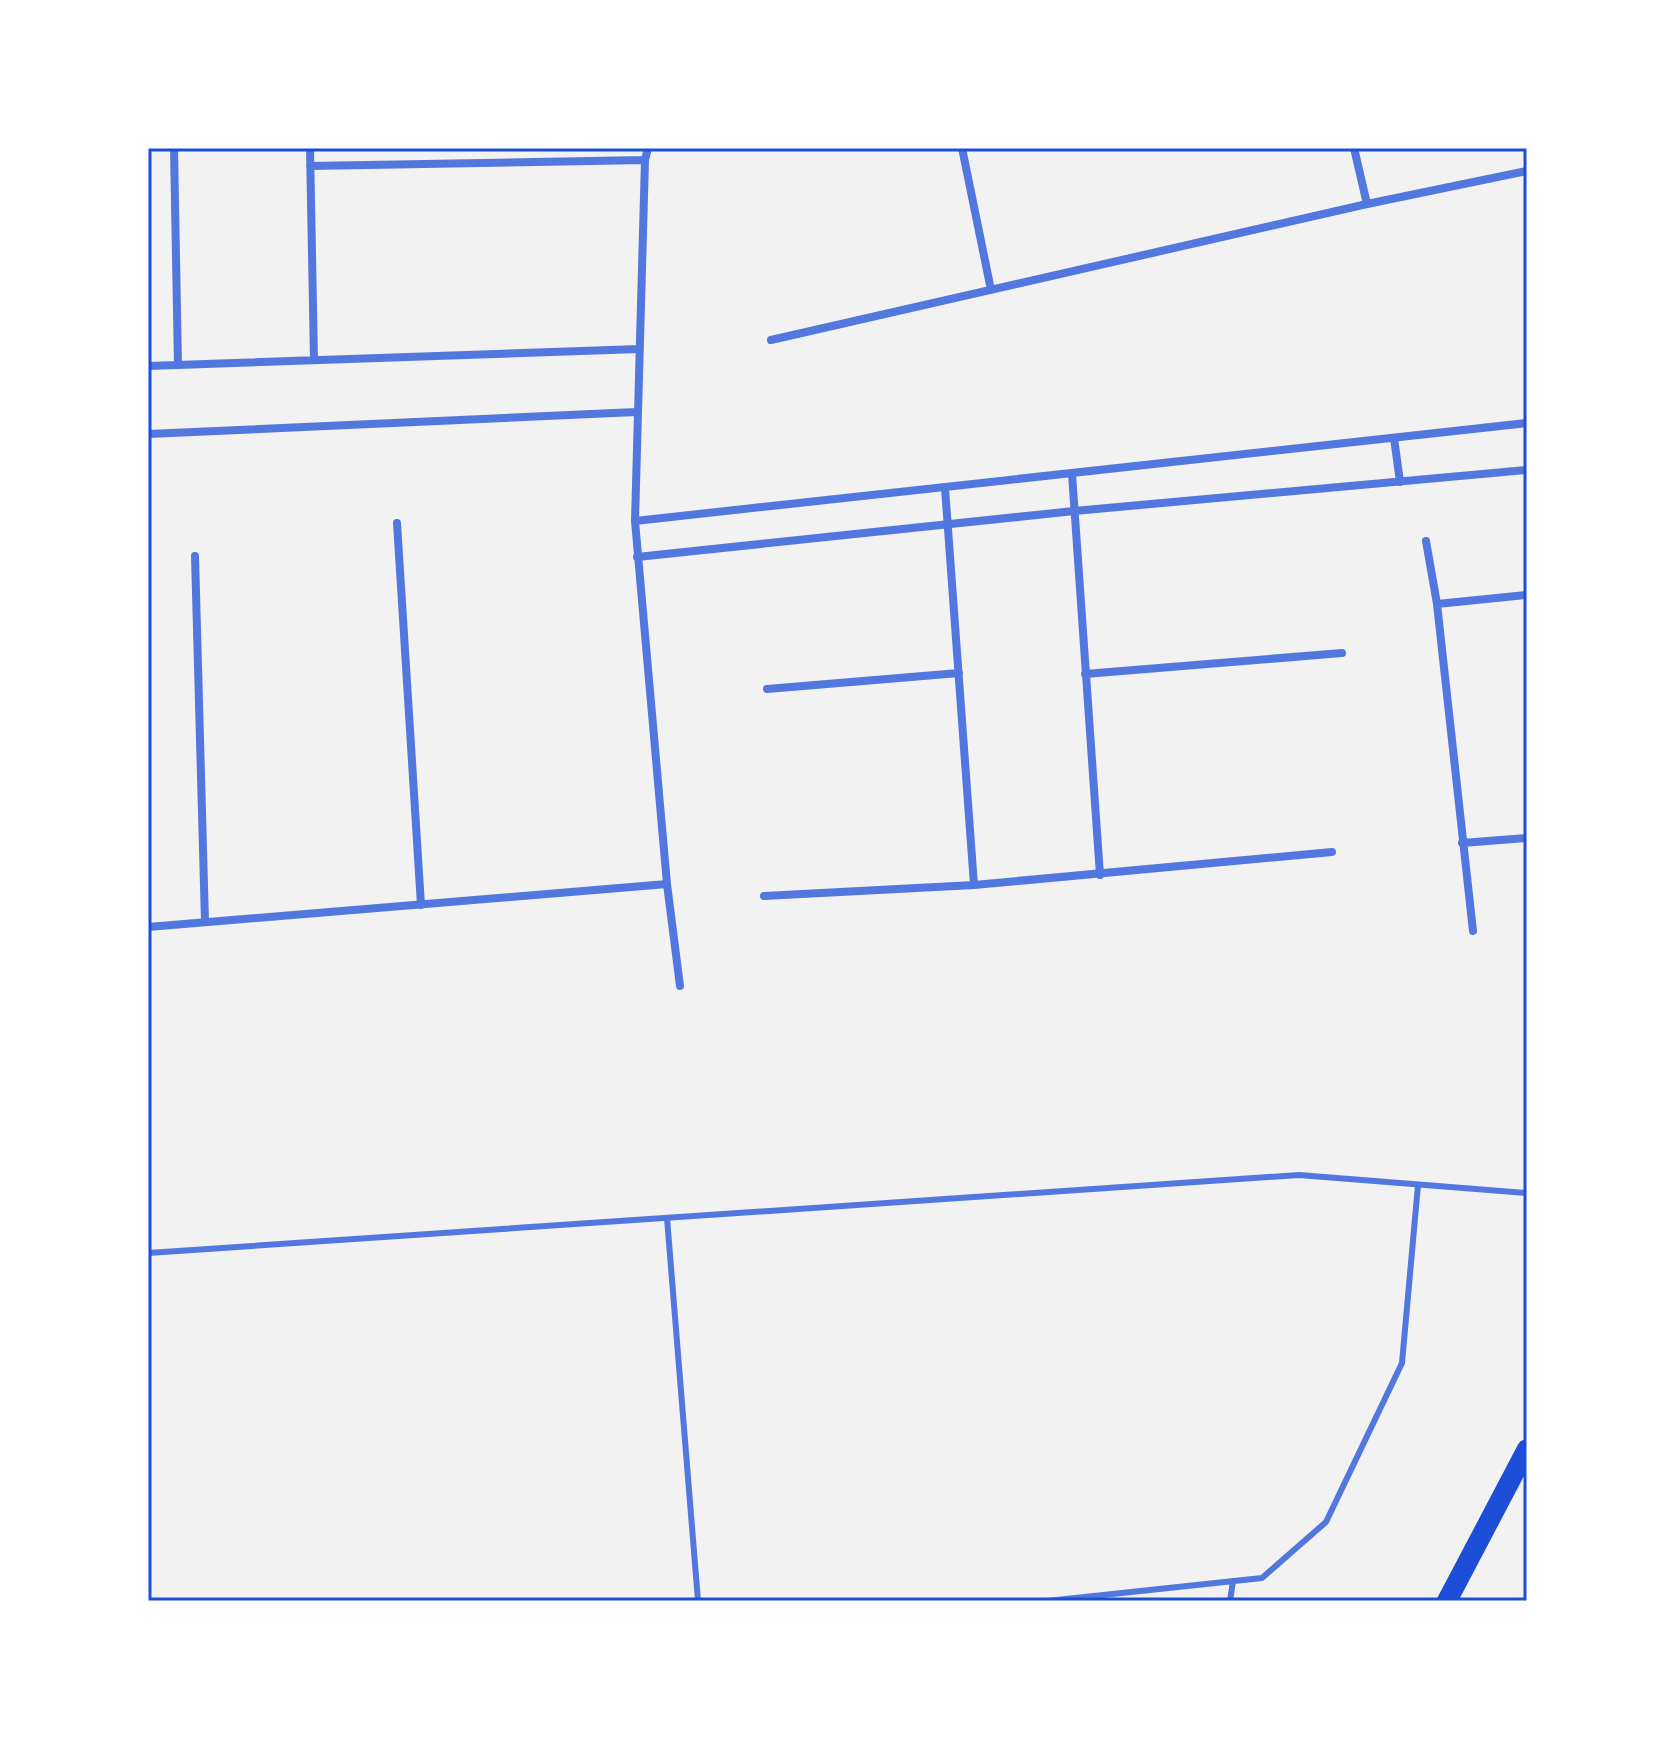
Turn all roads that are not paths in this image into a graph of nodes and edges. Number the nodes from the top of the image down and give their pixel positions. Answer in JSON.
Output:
{"nodes":[{"id":1,"x":174,"y":148,"type":"edge"},
{"id":2,"x":310,"y":148,"type":"edge"},
{"id":3,"x":648,"y":148,"type":"edge"},
{"id":4,"x":962,"y":148,"type":"edge"},
{"id":5,"x":1354,"y":148,"type":"edge"},
{"id":6,"x":645,"y":160,"type":"junction"},
{"id":7,"x":310,"y":166,"type":"junction"},
{"id":8,"x":1527,"y":171,"type":"edge"},
{"id":9,"x":1367,"y":204,"type":"junction"},
{"id":10,"x":991,"y":290,"type":"junction"},
{"id":11,"x":771,"y":340,"type":"dead end"},
{"id":12,"x":639,"y":349,"type":"junction"},
{"id":13,"x":314,"y":360,"type":"junction"},
{"id":14,"x":178,"y":365,"type":"junction"},
{"id":15,"x":148,"y":366,"type":"edge"},
{"id":16,"x":636,"y":412,"type":"junction"},
{"id":17,"x":1527,"y":423,"type":"edge"},
{"id":18,"x":148,"y":434,"type":"edge"},
{"id":19,"x":1394,"y":438,"type":"junction"},
{"id":20,"x":1527,"y":470,"type":"edge"},
{"id":21,"x":1072,"y":474,"type":"junction"},
{"id":22,"x":1400,"y":482,"type":"junction"},
{"id":23,"x":945,"y":488,"type":"junction"},
{"id":24,"x":1074,"y":511,"type":"junction"},
{"id":25,"x":635,"y":521,"type":"junction"},
{"id":26,"x":397,"y":523,"type":"dead end"},
{"id":27,"x":948,"y":525,"type":"junction"},
{"id":28,"x":1426,"y":541,"type":"dead end"},
{"id":29,"x":195,"y":556,"type":"dead end"},
{"id":30,"x":637,"y":557,"type":"junction"},
{"id":31,"x":1527,"y":595,"type":"edge"},
{"id":32,"x":1437,"y":604,"type":"junction"},
{"id":33,"x":1342,"y":653,"type":"dead end"},
{"id":34,"x":959,"y":673,"type":"junction"},
{"id":35,"x":1085,"y":674,"type":"junction"},
{"id":36,"x":767,"y":689,"type":"dead end"},
{"id":37,"x":1527,"y":838,"type":"edge"},
{"id":38,"x":1462,"y":843,"type":"junction"},
{"id":39,"x":1332,"y":852,"type":"dead end"},
{"id":40,"x":1100,"y":875,"type":"junction"},
{"id":41,"x":667,"y":884,"type":"junction"},
{"id":42,"x":974,"y":885,"type":"junction"},
{"id":43,"x":764,"y":896,"type":"dead end"},
{"id":44,"x":421,"y":905,"type":"junction"},
{"id":45,"x":205,"y":922,"type":"junction"},
{"id":46,"x":148,"y":927,"type":"edge"},
{"id":47,"x":1473,"y":931,"type":"dead end"},
{"id":48,"x":680,"y":986,"type":"dead end"},
{"id":49,"x":1418,"y":1185,"type":"junction"},
{"id":50,"x":1527,"y":1193,"type":"edge"},
{"id":51,"x":667,"y":1218,"type":"junction"},
{"id":52,"x":148,"y":1253,"type":"edge"},
{"id":53,"x":1527,"y":1449,"type":"edge"},
{"id":54,"x":1233,"y":1581,"type":"junction"},
{"id":55,"x":698,"y":1601,"type":"edge"},
{"id":56,"x":1047,"y":1601,"type":"edge"},
{"id":57,"x":1230,"y":1601,"type":"edge"},
{"id":58,"x":1447,"y":1601,"type":"edge"}],
"edges":[{"from":1,"to":14,"type":"street"},
{"from":2,"to":7,"type":"street"},
{"from":3,"to":6,"type":"street"},
{"from":4,"to":10,"type":"street"},
{"from":5,"to":9,"type":"street"},
{"from":6,"to":7,"type":"street"},
{"from":6,"to":12,"type":"street"},
{"from":7,"to":13,"type":"street"},
{"from":8,"to":9,"type":"street"},
{"from":9,"to":10,"type":"street"},
{"from":10,"to":11,"type":"street"},
{"from":12,"to":13,"type":"street"},
{"from":12,"to":16,"type":"street"},
{"from":13,"to":14,"type":"street"},
{"from":14,"to":15,"type":"street"},
{"from":16,"to":18,"type":"street"},
{"from":16,"to":25,"type":"street"},
{"from":17,"to":19,"type":"street"},
{"from":19,"to":21,"type":"street"},
{"from":19,"to":22,"type":"street"},
{"from":20,"to":22,"type":"street"},
{"from":21,"to":23,"type":"street"},
{"from":21,"to":24,"type":"street"},
{"from":22,"to":24,"type":"street"},
{"from":23,"to":25,"type":"street"},
{"from":23,"to":27,"type":"street"},
{"from":24,"to":27,"type":"street"},
{"from":24,"to":35,"type":"street"},
{"from":25,"to":30,"type":"street"},
{"from":26,"to":44,"type":"street"},
{"from":27,"to":30,"type":"street"},
{"from":27,"to":34,"type":"street"},
{"from":28,"to":32,"type":"street"},
{"from":29,"to":45,"type":"street"},
{"from":30,"to":41,"type":"street"},
{"from":31,"to":32,"type":"street"},
{"from":32,"to":38,"type":"street"},
{"from":33,"to":35,"type":"street"},
{"from":34,"to":36,"type":"street"},
{"from":34,"to":42,"type":"street"},
{"from":35,"to":40,"type":"street"},
{"from":37,"to":38,"type":"street"},
{"from":38,"to":47,"type":"street"},
{"from":39,"to":40,"type":"street"},
{"from":40,"to":42,"type":"street"},
{"from":41,"to":44,"type":"street"},
{"from":41,"to":48,"type":"street"},
{"from":42,"to":43,"type":"street"},
{"from":44,"to":45,"type":"street"},
{"from":45,"to":46,"type":"street"},
{"from":49,"to":50,"type":"lane"},
{"from":49,"to":51,"type":"lane"},
{"from":49,"to":54,"type":"lane"},
{"from":51,"to":52,"type":"lane"},
{"from":51,"to":55,"type":"lane"},
{"from":53,"to":58,"type":"main road"},
{"from":54,"to":56,"type":"lane"},
{"from":54,"to":57,"type":"lane"}]}
